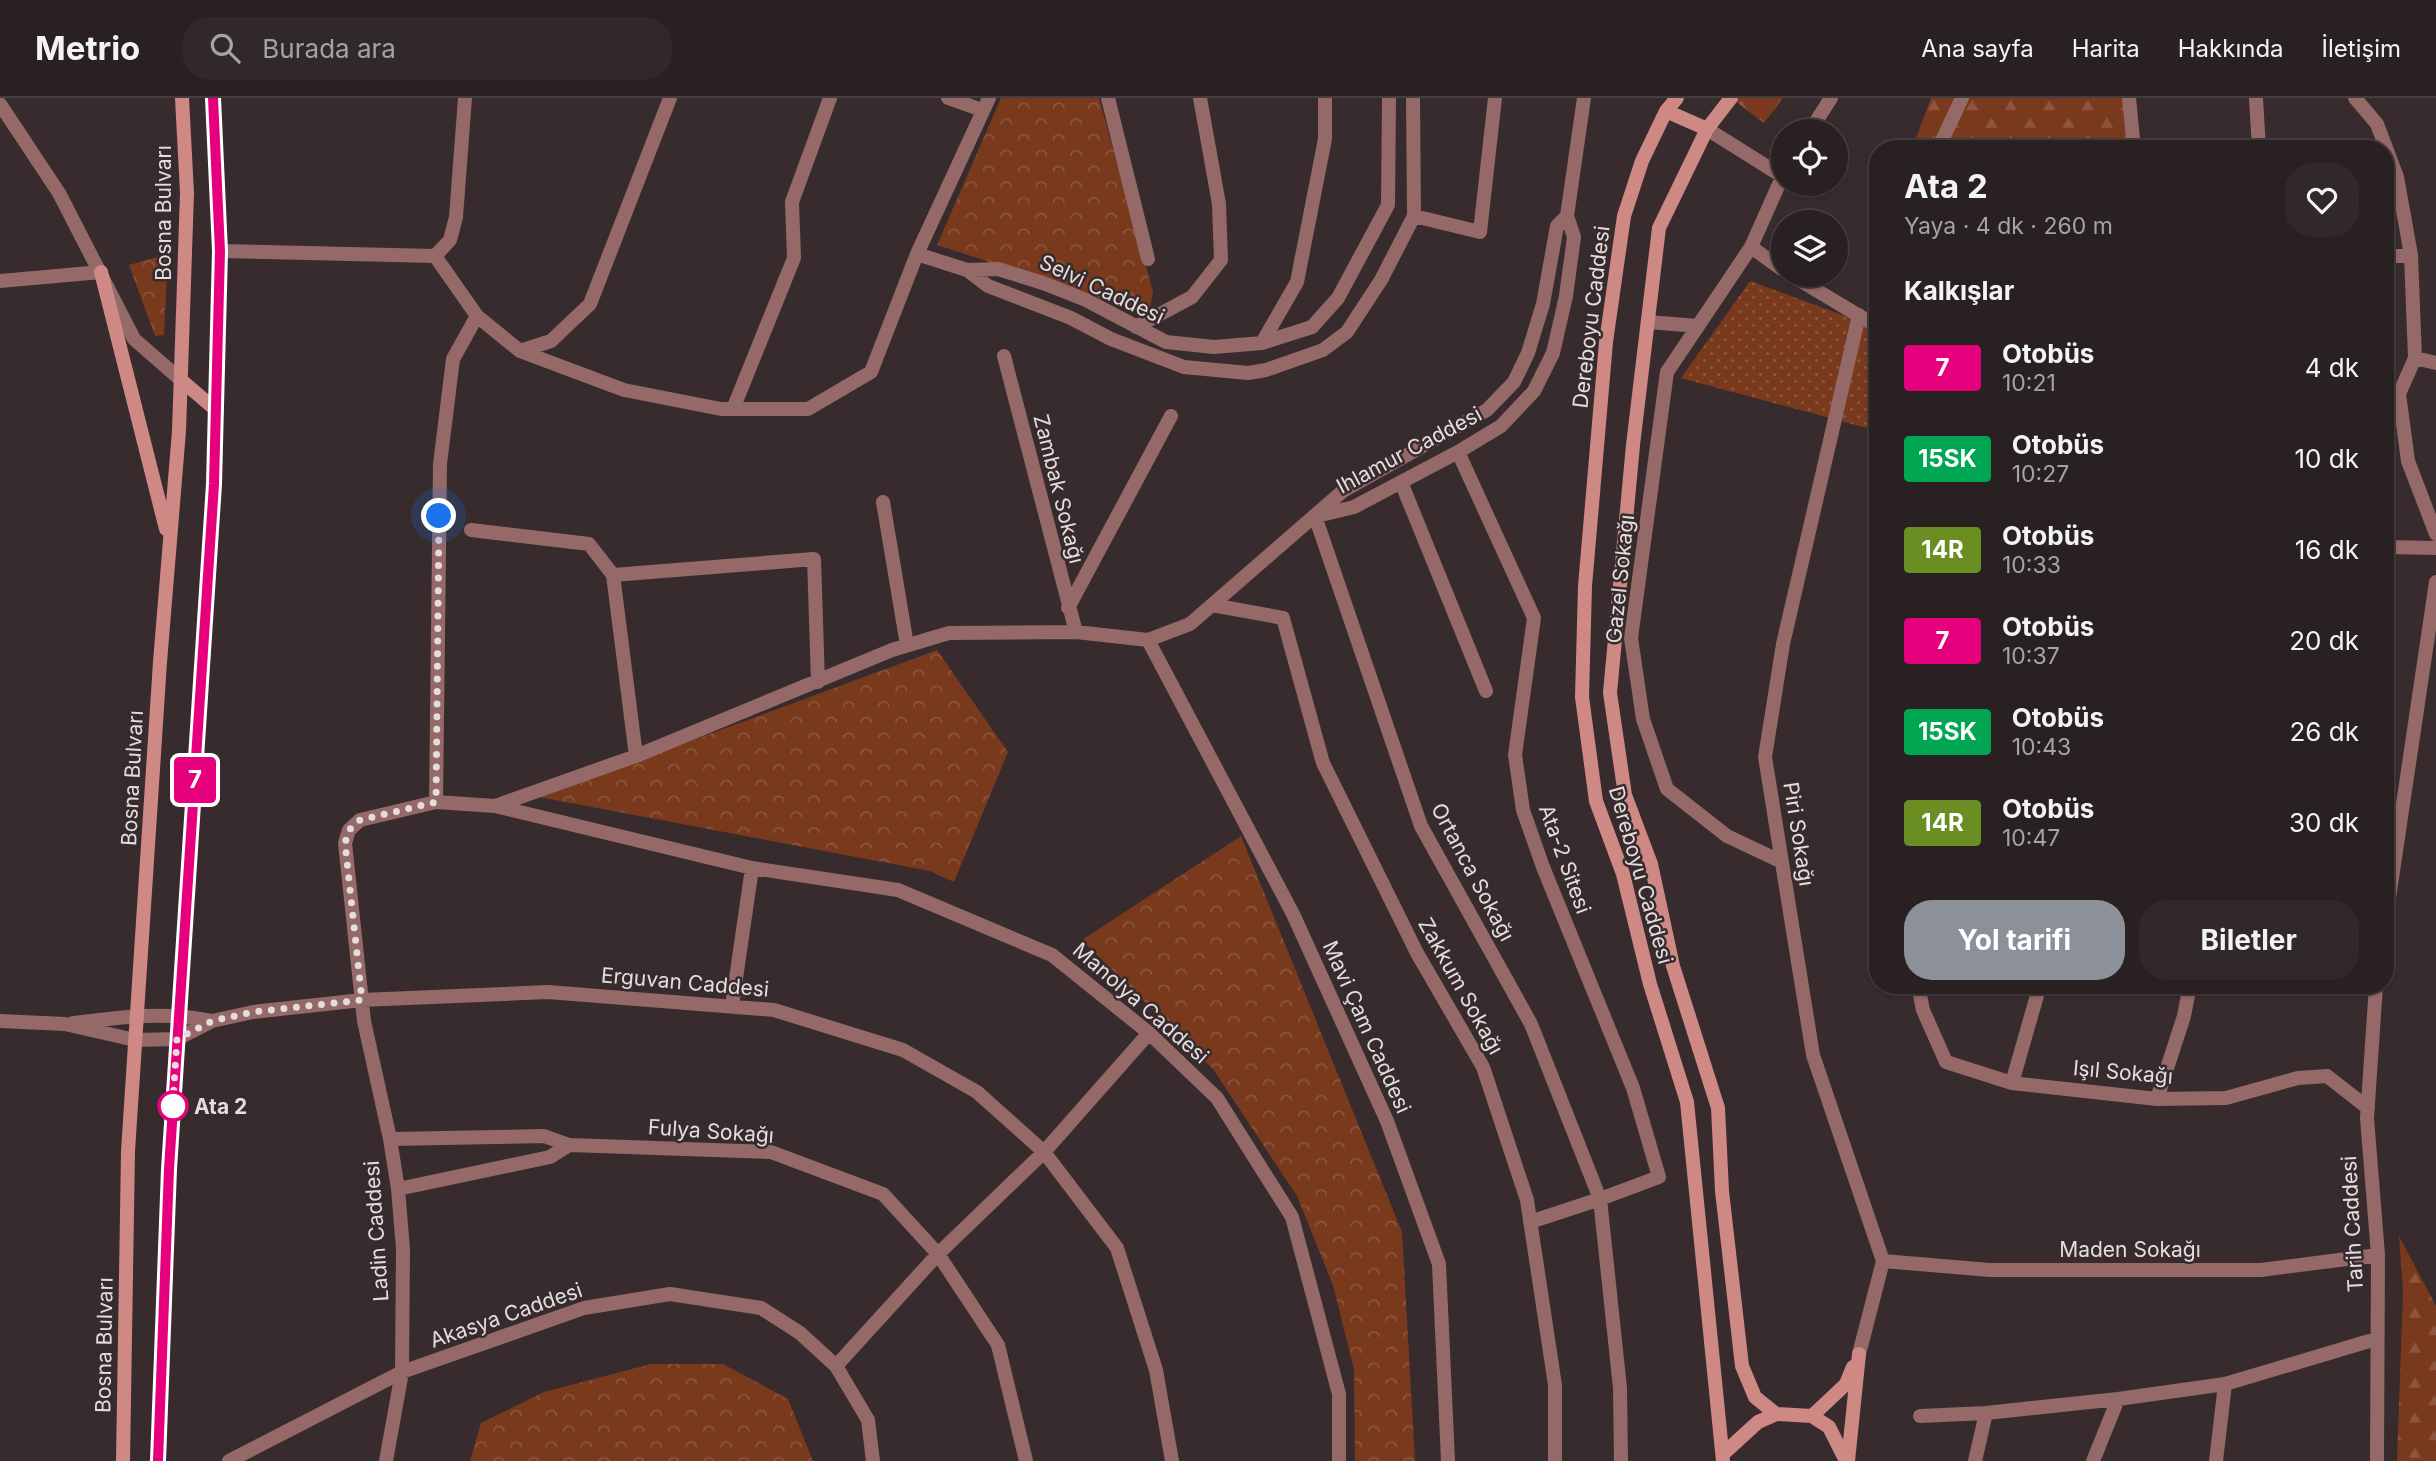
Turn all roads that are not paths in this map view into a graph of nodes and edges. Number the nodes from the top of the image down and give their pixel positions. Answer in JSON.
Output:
{"nodes":[{"id":1,"x":182,"y":98,"type":"edge"},
{"id":2,"x":213,"y":98,"type":"edge"},
{"id":3,"x":465,"y":98,"type":"edge"},
{"id":4,"x":670,"y":98,"type":"edge"},
{"id":5,"x":830,"y":98,"type":"edge"},
{"id":6,"x":948,"y":98,"type":"edge"},
{"id":7,"x":1108,"y":98,"type":"edge"},
{"id":8,"x":1199,"y":98,"type":"edge"},
{"id":9,"x":1325,"y":98,"type":"edge"},
{"id":10,"x":1389,"y":98,"type":"edge"},
{"id":11,"x":1413,"y":98,"type":"edge"},
{"id":12,"x":1494,"y":98,"type":"edge"},
{"id":13,"x":1584,"y":98,"type":"edge"},
{"id":14,"x":1677,"y":98,"type":"edge"},
{"id":15,"x":1731,"y":98,"type":"edge"},
{"id":16,"x":1831,"y":98,"type":"edge"},
{"id":17,"x":1962,"y":98,"type":"edge"},
{"id":18,"x":2129,"y":98,"type":"edge"},
{"id":19,"x":2256,"y":98,"type":"edge"},
{"id":20,"x":2355,"y":98,"type":"edge"},
{"id":21,"x":0,"y":104,"type":"edge"},
{"id":22,"x":986,"y":104,"type":"edge"},
{"id":23,"x":1665,"y":111,"type":"junction"},
{"id":24,"x":1818,"y":119,"type":"edge"},
{"id":25,"x":1707,"y":129,"type":"junction"},
{"id":26,"x":1942,"y":140,"type":"edge"},
{"id":27,"x":2133,"y":140,"type":"edge"},
{"id":28,"x":2258,"y":140,"type":"edge"},
{"id":29,"x":2383,"y":140,"type":"edge"},
{"id":30,"x":1771,"y":168,"type":"edge"},
{"id":31,"x":2394,"y":169,"type":"edge"},
{"id":32,"x":1774,"y":196,"type":"edge"},
{"id":33,"x":1414,"y":216,"type":"junction"},
{"id":34,"x":1567,"y":216,"type":"junction"},
{"id":35,"x":1751,"y":247,"type":"junction"},
{"id":36,"x":220,"y":251,"type":"junction"},
{"id":37,"x":916,"y":254,"type":"junction"},
{"id":38,"x":2411,"y":255,"type":"junction"},
{"id":39,"x":435,"y":256,"type":"junction"},
{"id":40,"x":2394,"y":256,"type":"edge"},
{"id":41,"x":1147,"y":259,"type":"dead end"},
{"id":42,"x":1771,"y":261,"type":"edge"},
{"id":43,"x":967,"y":270,"type":"junction"},
{"id":44,"x":101,"y":272,"type":"junction"},
{"id":45,"x":0,"y":281,"type":"edge"},
{"id":46,"x":1811,"y":287,"type":"edge"},
{"id":47,"x":1859,"y":315,"type":"junction"},
{"id":48,"x":477,"y":316,"type":"junction"},
{"id":49,"x":1869,"y":321,"type":"edge"},
{"id":50,"x":1648,"y":322,"type":"junction"},
{"id":51,"x":1698,"y":326,"type":"junction"},
{"id":52,"x":1136,"y":327,"type":"junction"},
{"id":53,"x":1262,"y":343,"type":"junction"},
{"id":54,"x":520,"y":351,"type":"junction"},
{"id":55,"x":1004,"y":356,"type":"dead end"},
{"id":56,"x":2415,"y":358,"type":"junction"},
{"id":57,"x":2436,"y":363,"type":"edge"},
{"id":58,"x":181,"y":380,"type":"junction"},
{"id":59,"x":733,"y":408,"type":"junction"},
{"id":60,"x":216,"y":410,"type":"junction"},
{"id":61,"x":1171,"y":416,"type":"dead end"},
{"id":62,"x":1458,"y":452,"type":"junction"},
{"id":63,"x":1401,"y":482,"type":"junction"},
{"id":64,"x":883,"y":502,"type":"dead end"},
{"id":65,"x":1315,"y":516,"type":"junction"},
{"id":66,"x":471,"y":530,"type":"dead end"},
{"id":67,"x":2436,"y":534,"type":"edge"},
{"id":68,"x":170,"y":541,"type":"junction"},
{"id":69,"x":2394,"y":547,"type":"edge"},
{"id":70,"x":2436,"y":548,"type":"edge"},
{"id":71,"x":613,"y":575,"type":"junction"},
{"id":72,"x":2436,"y":582,"type":"edge"},
{"id":73,"x":1212,"y":605,"type":"junction"},
{"id":74,"x":1068,"y":608,"type":"junction"},
{"id":75,"x":1076,"y":632,"type":"junction"},
{"id":76,"x":1148,"y":640,"type":"junction"},
{"id":77,"x":906,"y":645,"type":"junction"},
{"id":78,"x":818,"y":682,"type":"junction"},
{"id":79,"x":1486,"y":691,"type":"dead end"},
{"id":80,"x":636,"y":756,"type":"junction"},
{"id":81,"x":436,"y":802,"type":"junction"},
{"id":82,"x":495,"y":806,"type":"junction"},
{"id":83,"x":1782,"y":862,"type":"junction"},
{"id":84,"x":2394,"y":864,"type":"edge"},
{"id":85,"x":752,"y":868,"type":"junction"},
{"id":86,"x":1920,"y":994,"type":"edge"},
{"id":87,"x":2037,"y":994,"type":"edge"},
{"id":88,"x":2188,"y":994,"type":"edge"},
{"id":89,"x":2375,"y":994,"type":"edge"},
{"id":90,"x":362,"y":1000,"type":"junction"},
{"id":91,"x":732,"y":1006,"type":"junction"},
{"id":92,"x":179,"y":1014,"type":"junction"},
{"id":93,"x":136,"y":1015,"type":"junction"},
{"id":94,"x":0,"y":1021,"type":"edge"},
{"id":95,"x":212,"y":1021,"type":"junction"},
{"id":96,"x":65,"y":1024,"type":"junction"},
{"id":97,"x":1149,"y":1033,"type":"junction"},
{"id":98,"x":177,"y":1039,"type":"junction"},
{"id":99,"x":135,"y":1041,"type":"junction"},
{"id":100,"x":2012,"y":1083,"type":"junction"},
{"id":101,"x":2157,"y":1099,"type":"junction"},
{"id":102,"x":2368,"y":1108,"type":"junction"},
{"id":103,"x":390,"y":1139,"type":"junction"},
{"id":104,"x":569,"y":1145,"type":"junction"},
{"id":105,"x":1044,"y":1152,"type":"junction"},
{"id":106,"x":398,"y":1189,"type":"junction"},
{"id":107,"x":1600,"y":1199,"type":"junction"},
{"id":108,"x":1531,"y":1222,"type":"junction"},
{"id":109,"x":938,"y":1254,"type":"junction"},
{"id":110,"x":2378,"y":1255,"type":"junction"},
{"id":111,"x":1882,"y":1261,"type":"junction"},
{"id":112,"x":2376,"y":1339,"type":"junction"},
{"id":113,"x":1859,"y":1354,"type":"junction"},
{"id":114,"x":836,"y":1366,"type":"junction"},
{"id":115,"x":402,"y":1372,"type":"junction"},
{"id":116,"x":2225,"y":1384,"type":"junction"},
{"id":117,"x":2118,"y":1399,"type":"junction"},
{"id":118,"x":1986,"y":1413,"type":"junction"},
{"id":119,"x":1776,"y":1414,"type":"junction"},
{"id":120,"x":1812,"y":1416,"type":"junction"},
{"id":121,"x":1920,"y":1416,"type":"dead end"},
{"id":122,"x":1723,"y":1457,"type":"edge"},
{"id":123,"x":123,"y":1461,"type":"edge"},
{"id":124,"x":158,"y":1461,"type":"edge"},
{"id":125,"x":229,"y":1461,"type":"edge"},
{"id":126,"x":386,"y":1461,"type":"edge"},
{"id":127,"x":873,"y":1461,"type":"edge"},
{"id":128,"x":1026,"y":1461,"type":"edge"},
{"id":129,"x":1172,"y":1461,"type":"edge"},
{"id":130,"x":1339,"y":1461,"type":"edge"},
{"id":131,"x":1448,"y":1461,"type":"edge"},
{"id":132,"x":1556,"y":1461,"type":"edge"},
{"id":133,"x":1621,"y":1461,"type":"edge"},
{"id":134,"x":1847,"y":1461,"type":"edge"},
{"id":135,"x":1975,"y":1461,"type":"edge"},
{"id":136,"x":2093,"y":1461,"type":"edge"},
{"id":137,"x":2216,"y":1461,"type":"edge"},
{"id":138,"x":2377,"y":1461,"type":"edge"}],
"edges":[{"from":1,"to":58,"type":"main road","name":"Bosna Bulvarı"},
{"from":2,"to":36,"type":"main road"},
{"from":3,"to":39,"type":"street"},
{"from":4,"to":54,"type":"street"},
{"from":5,"to":59,"type":"street"},
{"from":6,"to":22,"type":"street"},
{"from":7,"to":41,"type":"street"},
{"from":8,"to":52,"type":"street"},
{"from":9,"to":53,"type":"street"},
{"from":10,"to":53,"type":"street","name":"Selvi Caddesi"},
{"from":11,"to":33,"type":"street"},
{"from":12,"to":33,"type":"street"},
{"from":13,"to":34,"type":"street"},
{"from":14,"to":23,"type":"main road","name":"Dereboyu Caddesi"},
{"from":15,"to":25,"type":"main road","name":"Dereboyu Caddesi"},
{"from":16,"to":24,"type":"street"},
{"from":17,"to":26,"type":"street"},
{"from":18,"to":27,"type":"street"},
{"from":19,"to":28,"type":"street"},
{"from":20,"to":29,"type":"street"},
{"from":21,"to":44,"type":"street"},
{"from":22,"to":37,"type":"street"},
{"from":23,"to":25,"type":"main road"},
{"from":23,"to":122,"type":"main road","name":"Dereboyu Caddesi"},
{"from":25,"to":30,"type":"street"},
{"from":25,"to":50,"type":"main road","name":"Dereboyu Caddesi"},
{"from":31,"to":38,"type":"street"},
{"from":32,"to":35,"type":"street","name":"Gazel Sokağı"},
{"from":33,"to":43,"type":"street"},
{"from":34,"to":62,"type":"street","name":"Ihlamur Caddesi"},
{"from":34,"to":65,"type":"street"},
{"from":35,"to":42,"type":"street"},
{"from":35,"to":51,"type":"street","name":"Gazel Sokağı"},
{"from":36,"to":39,"type":"street"},
{"from":36,"to":60,"type":"main road"},
{"from":37,"to":43,"type":"street","name":"Selvi Caddesi"},
{"from":37,"to":59,"type":"street"},
{"from":38,"to":40,"type":"street"},
{"from":38,"to":56,"type":"street"},
{"from":39,"to":48,"type":"street"},
{"from":43,"to":52,"type":"street","name":"Selvi Caddesi"},
{"from":44,"to":45,"type":"street"},
{"from":44,"to":58,"type":"street"},
{"from":44,"to":68,"type":"main road"},
{"from":46,"to":47,"type":"street"},
{"from":47,"to":49,"type":"street"},
{"from":47,"to":83,"type":"street","name":"Piri Sokağı"},
{"from":48,"to":54,"type":"street"},
{"from":48,"to":81,"type":"street"},
{"from":50,"to":51,"type":"street"},
{"from":50,"to":119,"type":"main road","name":"Dereboyu Caddesi"},
{"from":51,"to":83,"type":"street","name":"Gazel Sokağı"},
{"from":52,"to":53,"type":"street","name":"Selvi Caddesi"},
{"from":54,"to":59,"type":"street"},
{"from":55,"to":74,"type":"street","name":"Zambak Sokağı"},
{"from":56,"to":57,"type":"street"},
{"from":56,"to":67,"type":"street"},
{"from":58,"to":60,"type":"main road"},
{"from":58,"to":68,"type":"main road","name":"Bosna Bulvarı"},
{"from":60,"to":92,"type":"main road"},
{"from":61,"to":74,"type":"street"},
{"from":62,"to":63,"type":"street","name":"Ihlamur Caddesi"},
{"from":62,"to":107,"type":"street","name":"Ata-2 Sitesi"},
{"from":63,"to":65,"type":"street","name":"Ihlamur Caddesi"},
{"from":63,"to":79,"type":"street"},
{"from":64,"to":77,"type":"street"},
{"from":65,"to":73,"type":"street","name":"Ihlamur Caddesi"},
{"from":65,"to":107,"type":"street","name":"Ortanca Sokağı"},
{"from":66,"to":71,"type":"street"},
{"from":68,"to":93,"type":"main road","name":"Bosna Bulvarı"},
{"from":69,"to":70,"type":"street"},
{"from":71,"to":78,"type":"street"},
{"from":71,"to":80,"type":"street"},
{"from":72,"to":84,"type":"street"},
{"from":73,"to":76,"type":"street","name":"Ihlamur Caddesi"},
{"from":73,"to":108,"type":"street","name":"Zakkum Sokağı"},
{"from":74,"to":75,"type":"street","name":"Zambak Sokağı"},
{"from":75,"to":76,"type":"street"},
{"from":75,"to":77,"type":"street"},
{"from":76,"to":131,"type":"street","name":"Mavi Çam Caddesi"},
{"from":77,"to":78,"type":"street"},
{"from":78,"to":80,"type":"street"},
{"from":80,"to":82,"type":"street"},
{"from":81,"to":82,"type":"street"},
{"from":81,"to":90,"type":"street","name":"Ladin Caddesi"},
{"from":82,"to":85,"type":"street","name":"Manolya Caddesi"},
{"from":83,"to":111,"type":"street","name":"Piri Sokağı"},
{"from":85,"to":91,"type":"street"},
{"from":85,"to":97,"type":"street","name":"Manolya Caddesi"},
{"from":86,"to":100,"type":"street","name":"Işıl Sokağı"},
{"from":87,"to":100,"type":"street"},
{"from":88,"to":101,"type":"street"},
{"from":89,"to":102,"type":"street","name":"Tarih Caddesi"},
{"from":90,"to":91,"type":"street","name":"Erguvan Caddesi"},
{"from":90,"to":95,"type":"street","name":"Erguvan Caddesi"},
{"from":90,"to":103,"type":"street","name":"Ladin Caddesi"},
{"from":91,"to":105,"type":"street","name":"Erguvan Caddesi"},
{"from":92,"to":93,"type":"street"},
{"from":92,"to":95,"type":"street"},
{"from":92,"to":98,"type":"main road"},
{"from":93,"to":96,"type":"street"},
{"from":93,"to":99,"type":"main road","name":"Bosna Bulvarı"},
{"from":94,"to":96,"type":"street"},
{"from":95,"to":98,"type":"street"},
{"from":96,"to":99,"type":"street"},
{"from":97,"to":105,"type":"street"},
{"from":97,"to":130,"type":"street","name":"Manolya Caddesi"},
{"from":98,"to":99,"type":"street"},
{"from":98,"to":124,"type":"main road"},
{"from":99,"to":123,"type":"main road","name":"Bosna Bulvarı"},
{"from":100,"to":101,"type":"street","name":"Işıl Sokağı"},
{"from":101,"to":102,"type":"street","name":"Işıl Sokağı"},
{"from":102,"to":110,"type":"street","name":"Tarih Caddesi"},
{"from":103,"to":104,"type":"street","name":"Fulya Sokağı"},
{"from":103,"to":106,"type":"street","name":"Ladin Caddesi"},
{"from":104,"to":106,"type":"street"},
{"from":104,"to":109,"type":"street","name":"Fulya Sokağı"},
{"from":105,"to":109,"type":"street"},
{"from":105,"to":129,"type":"street","name":"Erguvan Caddesi"},
{"from":106,"to":115,"type":"street","name":"Ladin Caddesi"},
{"from":107,"to":108,"type":"street","name":"Ata-2 Sitesi"},
{"from":107,"to":133,"type":"street"},
{"from":108,"to":132,"type":"street","name":"Zakkum Sokağı"},
{"from":109,"to":114,"type":"street"},
{"from":109,"to":128,"type":"street","name":"Fulya Sokağı"},
{"from":110,"to":111,"type":"street","name":"Maden Sokağı"},
{"from":110,"to":112,"type":"street","name":"Tarih Caddesi"},
{"from":111,"to":113,"type":"street"},
{"from":112,"to":116,"type":"street"},
{"from":112,"to":138,"type":"street","name":"Tarih Caddesi"},
{"from":113,"to":120,"type":"main road"},
{"from":113,"to":134,"type":"main road"},
{"from":114,"to":115,"type":"street","name":"Akasya Caddesi"},
{"from":114,"to":127,"type":"street","name":"Akasya Caddesi"},
{"from":115,"to":125,"type":"street","name":"Akasya Caddesi"},
{"from":115,"to":126,"type":"street","name":"Ladin Caddesi"},
{"from":116,"to":117,"type":"street"},
{"from":116,"to":137,"type":"street"},
{"from":117,"to":118,"type":"street"},
{"from":117,"to":136,"type":"street"},
{"from":118,"to":121,"type":"street"},
{"from":118,"to":135,"type":"street"},
{"from":119,"to":120,"type":"main road"},
{"from":119,"to":122,"type":"main road"},
{"from":120,"to":134,"type":"main road"}]}
